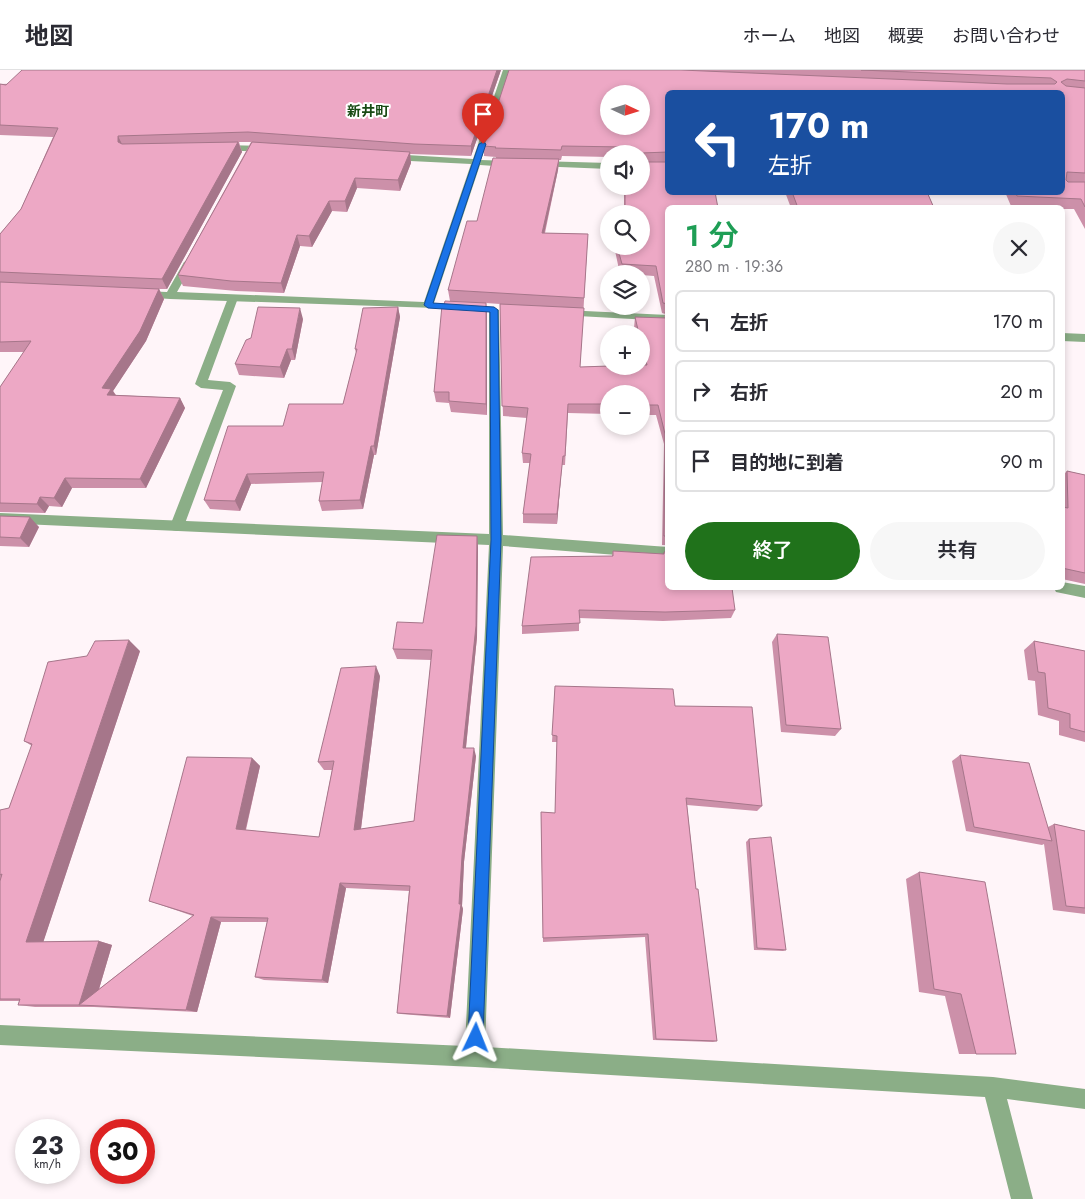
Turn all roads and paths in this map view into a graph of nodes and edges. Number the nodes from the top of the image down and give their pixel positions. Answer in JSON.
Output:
{"nodes":[{"id":1,"x":507,"y":70,"type":"edge"},
{"id":2,"x":213,"y":148,"type":"edge"},
{"id":3,"x":280,"y":150,"type":"edge"},
{"id":4,"x":378,"y":156,"type":"edge"},
{"id":5,"x":477,"y":163,"type":"junction"},
{"id":6,"x":600,"y":166,"type":"edge"},
{"id":7,"x":194,"y":252,"type":"edge"},
{"id":8,"x":132,"y":294,"type":"edge"},
{"id":9,"x":170,"y":296,"type":"junction"},
{"id":10,"x":232,"y":298,"type":"junction"},
{"id":11,"x":428,"y":305,"type":"junction"},
{"id":12,"x":552,"y":312,"type":"edge"},
{"id":13,"x":665,"y":318,"type":"edge"},
{"id":14,"x":1065,"y":336,"type":"edge"},
{"id":15,"x":1085,"y":338,"type":"edge"},
{"id":16,"x":0,"y":518,"type":"edge"},
{"id":17,"x":177,"y":526,"type":"junction"},
{"id":18,"x":496,"y":540,"type":"junction"},
{"id":19,"x":665,"y":553,"type":"edge"},
{"id":20,"x":1065,"y":589,"type":"edge"},
{"id":21,"x":1085,"y":592,"type":"edge"},
{"id":22,"x":0,"y":1035,"type":"edge"},
{"id":23,"x":475,"y":1057,"type":"junction"},
{"id":24,"x":992,"y":1087,"type":"junction"},
{"id":25,"x":1085,"y":1099,"type":"edge"},
{"id":26,"x":1022,"y":1199,"type":"edge"}],
"edges":[{"from":1,"to":5,"type":"street"},
{"from":2,"to":3,"type":"street"},
{"from":4,"to":5,"type":"street"},
{"from":5,"to":6,"type":"street"},
{"from":5,"to":11,"type":"street"},
{"from":7,"to":9,"type":"street"},
{"from":8,"to":9,"type":"street"},
{"from":9,"to":10,"type":"street"},
{"from":10,"to":11,"type":"street"},
{"from":10,"to":17,"type":"street"},
{"from":11,"to":18,"type":"street"},
{"from":12,"to":13,"type":"street"},
{"from":14,"to":15,"type":"street"},
{"from":16,"to":17,"type":"street"},
{"from":17,"to":18,"type":"street"},
{"from":18,"to":19,"type":"street"},
{"from":18,"to":23,"type":"street"},
{"from":20,"to":21,"type":"street"},
{"from":22,"to":23,"type":"street"},
{"from":23,"to":24,"type":"street"},
{"from":24,"to":25,"type":"street"},
{"from":24,"to":26,"type":"street"}]}
